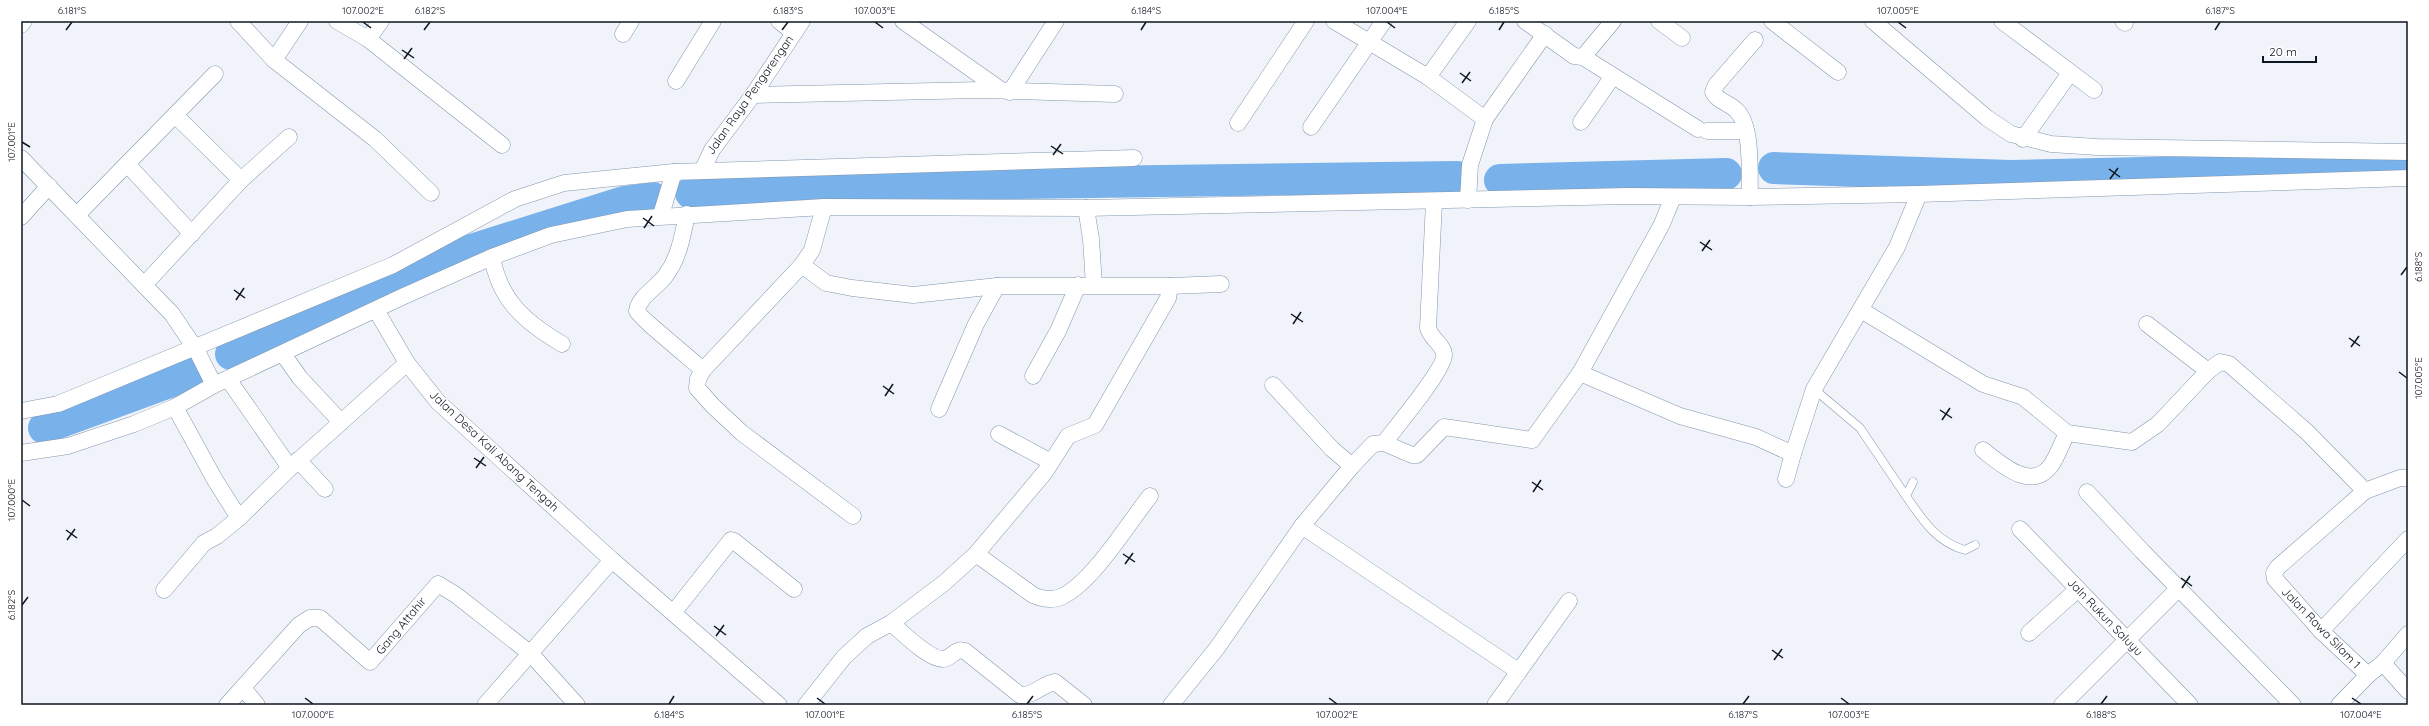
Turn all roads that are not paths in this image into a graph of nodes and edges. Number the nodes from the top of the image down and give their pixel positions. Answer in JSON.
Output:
{"nodes":[{"id":1,"x":24,"y":21,"type":"edge"},
{"id":2,"x":238,"y":21,"type":"edge"},
{"id":3,"x":300,"y":21,"type":"edge"},
{"id":4,"x":337,"y":21,"type":"edge"},
{"id":5,"x":381,"y":21,"type":"edge"},
{"id":6,"x":714,"y":21,"type":"edge"},
{"id":7,"x":779,"y":21,"type":"edge"},
{"id":8,"x":903,"y":21,"type":"edge"},
{"id":9,"x":1306,"y":21,"type":"edge"},
{"id":10,"x":1334,"y":21,"type":"edge"},
{"id":11,"x":1384,"y":21,"type":"edge"},
{"id":12,"x":1468,"y":21,"type":"edge"},
{"id":13,"x":1525,"y":21,"type":"edge"},
{"id":14,"x":1613,"y":21,"type":"edge"},
{"id":15,"x":1659,"y":21,"type":"edge"},
{"id":16,"x":1772,"y":21,"type":"edge"},
{"id":17,"x":1873,"y":21,"type":"edge"},
{"id":18,"x":2002,"y":21,"type":"edge"},
{"id":19,"x":1053,"y":22,"type":"edge"},
{"id":20,"x":21,"y":25,"type":"edge"},
{"id":21,"x":798,"y":27,"type":"edge"},
{"id":22,"x":1545,"y":34,"type":"junction"},
{"id":23,"x":1682,"y":38,"type":"dead end"},
{"id":24,"x":368,"y":39,"type":"junction"},
{"id":25,"x":1755,"y":40,"type":"dead end"},
{"id":26,"x":1371,"y":42,"type":"junction"},
{"id":27,"x":1583,"y":57,"type":"junction"},
{"id":28,"x":274,"y":60,"type":"junction"},
{"id":29,"x":1838,"y":72,"type":"dead end"},
{"id":30,"x":2070,"y":73,"type":"junction"},
{"id":31,"x":215,"y":74,"type":"dead end"},
{"id":32,"x":1612,"y":76,"type":"junction"},
{"id":33,"x":1428,"y":78,"type":"junction"},
{"id":34,"x":676,"y":81,"type":"dead end"},
{"id":35,"x":2094,"y":90,"type":"dead end"},
{"id":36,"x":1005,"y":91,"type":"junction"},
{"id":37,"x":753,"y":94,"type":"junction"},
{"id":38,"x":1114,"y":94,"type":"dead end"},
{"id":39,"x":175,"y":115,"type":"junction"},
{"id":40,"x":1485,"y":119,"type":"junction"},
{"id":41,"x":1581,"y":122,"type":"dead end"},
{"id":42,"x":1238,"y":123,"type":"dead end"},
{"id":43,"x":1311,"y":127,"type":"dead end"},
{"id":44,"x":1746,"y":131,"type":"junction"},
{"id":45,"x":289,"y":137,"type":"dead end"},
{"id":46,"x":2024,"y":139,"type":"junction"},
{"id":47,"x":502,"y":145,"type":"dead end"},
{"id":48,"x":2408,"y":152,"type":"edge"},
{"id":49,"x":21,"y":158,"type":"edge"},
{"id":50,"x":1134,"y":158,"type":"dead end"},
{"id":51,"x":127,"y":164,"type":"junction"},
{"id":52,"x":702,"y":171,"type":"junction"},
{"id":53,"x":674,"y":172,"type":"junction"},
{"id":54,"x":2408,"y":178,"type":"edge"},
{"id":55,"x":241,"y":180,"type":"junction"},
{"id":56,"x":49,"y":186,"type":"junction"},
{"id":57,"x":1750,"y":192,"type":"junction"},
{"id":58,"x":431,"y":193,"type":"dead end"},
{"id":59,"x":1468,"y":193,"type":"junction"},
{"id":60,"x":1919,"y":194,"type":"junction"},
{"id":61,"x":1673,"y":197,"type":"junction"},
{"id":62,"x":664,"y":201,"type":"junction"},
{"id":63,"x":1434,"y":202,"type":"junction"},
{"id":64,"x":824,"y":207,"type":"junction"},
{"id":65,"x":1086,"y":208,"type":"junction"},
{"id":66,"x":687,"y":214,"type":"junction"},
{"id":67,"x":78,"y":215,"type":"junction"},
{"id":68,"x":21,"y":217,"type":"edge"},
{"id":69,"x":192,"y":234,"type":"junction"},
{"id":70,"x":492,"y":257,"type":"junction"},
{"id":71,"x":802,"y":265,"type":"junction"},
{"id":72,"x":144,"y":284,"type":"junction"},
{"id":73,"x":1222,"y":284,"type":"dead end"},
{"id":74,"x":1086,"y":285,"type":"junction"},
{"id":75,"x":997,"y":286,"type":"junction"},
{"id":76,"x":1170,"y":286,"type":"junction"},
{"id":77,"x":380,"y":308,"type":"junction"},
{"id":78,"x":1861,"y":310,"type":"junction"},
{"id":79,"x":2146,"y":324,"type":"dead end"},
{"id":80,"x":562,"y":344,"type":"dead end"},
{"id":81,"x":195,"y":349,"type":"junction"},
{"id":82,"x":283,"y":354,"type":"junction"},
{"id":83,"x":407,"y":363,"type":"junction"},
{"id":84,"x":703,"y":370,"type":"junction"},
{"id":85,"x":2208,"y":371,"type":"junction"},
{"id":86,"x":1580,"y":373,"type":"junction"},
{"id":87,"x":1033,"y":376,"type":"dead end"},
{"id":88,"x":217,"y":378,"type":"junction"},
{"id":89,"x":1273,"y":385,"type":"dead end"},
{"id":90,"x":1814,"y":388,"type":"junction"},
{"id":91,"x":175,"y":407,"type":"junction"},
{"id":92,"x":939,"y":409,"type":"dead end"},
{"id":93,"x":21,"y":411,"type":"edge"},
{"id":94,"x":341,"y":422,"type":"junction"},
{"id":95,"x":2067,"y":432,"type":"junction"},
{"id":96,"x":999,"y":434,"type":"dead end"},
{"id":97,"x":1384,"y":443,"type":"junction"},
{"id":98,"x":1982,"y":450,"type":"dead end"},
{"id":99,"x":21,"y":453,"type":"edge"},
{"id":100,"x":1793,"y":454,"type":"junction"},
{"id":101,"x":1051,"y":462,"type":"junction"},
{"id":102,"x":294,"y":464,"type":"junction"},
{"id":103,"x":1352,"y":466,"type":"junction"},
{"id":104,"x":2408,"y":478,"type":"edge"},
{"id":105,"x":1786,"y":479,"type":"dead end"},
{"id":106,"x":1914,"y":482,"type":"dead end"},
{"id":107,"x":325,"y":489,"type":"dead end"},
{"id":108,"x":2365,"y":491,"type":"junction"},
{"id":109,"x":2087,"y":492,"type":"dead end"},
{"id":110,"x":1150,"y":496,"type":"dead end"},
{"id":111,"x":1906,"y":496,"type":"junction"},
{"id":112,"x":853,"y":516,"type":"dead end"},
{"id":113,"x":239,"y":518,"type":"junction"},
{"id":114,"x":1302,"y":526,"type":"junction"},
{"id":115,"x":2020,"y":529,"type":"dead end"},
{"id":116,"x":2408,"y":539,"type":"edge"},
{"id":117,"x":1975,"y":545,"type":"dead end"},
{"id":118,"x":976,"y":554,"type":"junction"},
{"id":119,"x":612,"y":560,"type":"junction"},
{"id":120,"x":2179,"y":588,"type":"junction"},
{"id":121,"x":794,"y":589,"type":"dead end"},
{"id":122,"x":164,"y":590,"type":"dead end"},
{"id":123,"x":2078,"y":590,"type":"junction"},
{"id":124,"x":1570,"y":601,"type":"dead end"},
{"id":125,"x":673,"y":613,"type":"junction"},
{"id":126,"x":891,"y":623,"type":"junction"},
{"id":127,"x":2321,"y":631,"type":"junction"},
{"id":128,"x":2029,"y":633,"type":"dead end"},
{"id":129,"x":2408,"y":634,"type":"edge"},
{"id":130,"x":2127,"y":640,"type":"junction"},
{"id":131,"x":531,"y":654,"type":"junction"},
{"id":132,"x":2383,"y":663,"type":"junction"},
{"id":133,"x":1518,"y":671,"type":"junction"},
{"id":134,"x":2368,"y":675,"type":"junction"},
{"id":135,"x":243,"y":688,"type":"junction"},
{"id":136,"x":2408,"y":691,"type":"edge"},
{"id":137,"x":227,"y":705,"type":"edge"},
{"id":138,"x":257,"y":705,"type":"edge"},
{"id":139,"x":485,"y":705,"type":"edge"},
{"id":140,"x":577,"y":705,"type":"edge"},
{"id":141,"x":779,"y":705,"type":"edge"},
{"id":142,"x":806,"y":705,"type":"edge"},
{"id":143,"x":1084,"y":705,"type":"edge"},
{"id":144,"x":1171,"y":705,"type":"edge"},
{"id":145,"x":1495,"y":705,"type":"edge"},
{"id":146,"x":2062,"y":705,"type":"edge"},
{"id":147,"x":2190,"y":705,"type":"edge"},
{"id":148,"x":2292,"y":705,"type":"edge"},
{"id":149,"x":2339,"y":705,"type":"edge"}],
"edges":[{"from":1,"to":20,"type":"street"},
{"from":2,"to":28,"type":"street"},
{"from":3,"to":28,"type":"street"},
{"from":4,"to":24,"type":"street"},
{"from":5,"to":24,"type":"street"},
{"from":6,"to":34,"type":"street"},
{"from":7,"to":21,"type":"street"},
{"from":8,"to":36,"type":"street"},
{"from":9,"to":42,"type":"street"},
{"from":10,"to":26,"type":"street"},
{"from":11,"to":26,"type":"street"},
{"from":12,"to":33,"type":"street"},
{"from":13,"to":22,"type":"street"},
{"from":14,"to":27,"type":"street"},
{"from":15,"to":23,"type":"street"},
{"from":16,"to":29,"type":"street"},
{"from":17,"to":46,"type":"street"},
{"from":18,"to":30,"type":"street"},
{"from":19,"to":36,"type":"street"},
{"from":21,"to":37,"type":"street","name":"Jalan Raya Pengarengan"},
{"from":22,"to":27,"type":"street"},
{"from":22,"to":40,"type":"street"},
{"from":24,"to":47,"type":"street"},
{"from":25,"to":44,"type":"street"},
{"from":26,"to":33,"type":"street"},
{"from":26,"to":43,"type":"street"},
{"from":27,"to":32,"type":"street"},
{"from":28,"to":58,"type":"street"},
{"from":30,"to":35,"type":"street"},
{"from":30,"to":46,"type":"street"},
{"from":31,"to":39,"type":"street"},
{"from":32,"to":41,"type":"street"},
{"from":32,"to":44,"type":"street"},
{"from":33,"to":40,"type":"street"},
{"from":36,"to":37,"type":"street"},
{"from":36,"to":38,"type":"street"},
{"from":37,"to":52,"type":"street","name":"Jalan Raya Pengarengan"},
{"from":39,"to":51,"type":"street"},
{"from":39,"to":55,"type":"street"},
{"from":40,"to":59,"type":"street"},
{"from":44,"to":57,"type":"street"},
{"from":45,"to":55,"type":"street"},
{"from":46,"to":48,"type":"street"},
{"from":49,"to":56,"type":"street"},
{"from":50,"to":52,"type":"street"},
{"from":51,"to":67,"type":"street"},
{"from":51,"to":69,"type":"street"},
{"from":52,"to":53,"type":"street"},
{"from":53,"to":62,"type":"street"},
{"from":53,"to":81,"type":"street"},
{"from":54,"to":60,"type":"street"},
{"from":55,"to":69,"type":"street"},
{"from":56,"to":67,"type":"street"},
{"from":56,"to":68,"type":"street"},
{"from":57,"to":60,"type":"street"},
{"from":57,"to":61,"type":"street"},
{"from":59,"to":61,"type":"street"},
{"from":59,"to":63,"type":"street"},
{"from":60,"to":78,"type":"street"},
{"from":61,"to":86,"type":"street"},
{"from":62,"to":66,"type":"street"},
{"from":62,"to":70,"type":"street"},
{"from":63,"to":65,"type":"street"},
{"from":63,"to":97,"type":"street"},
{"from":64,"to":65,"type":"street"},
{"from":64,"to":66,"type":"street"},
{"from":64,"to":71,"type":"street"},
{"from":65,"to":74,"type":"street"},
{"from":66,"to":84,"type":"street"},
{"from":67,"to":72,"type":"street"},
{"from":69,"to":72,"type":"street"},
{"from":70,"to":77,"type":"street"},
{"from":70,"to":80,"type":"street"},
{"from":71,"to":75,"type":"street"},
{"from":71,"to":84,"type":"street"},
{"from":72,"to":81,"type":"street"},
{"from":73,"to":76,"type":"street"},
{"from":74,"to":75,"type":"street"},
{"from":74,"to":76,"type":"street"},
{"from":74,"to":87,"type":"street"},
{"from":75,"to":92,"type":"street"},
{"from":76,"to":101,"type":"street"},
{"from":77,"to":82,"type":"street"},
{"from":77,"to":83,"type":"street","name":"Jalan Desa Kali Abang Tengah"},
{"from":78,"to":90,"type":"street"},
{"from":78,"to":95,"type":"street"},
{"from":79,"to":85,"type":"street"},
{"from":81,"to":88,"type":"street"},
{"from":81,"to":93,"type":"street"},
{"from":82,"to":88,"type":"street"},
{"from":82,"to":94,"type":"street"},
{"from":83,"to":94,"type":"street"},
{"from":83,"to":119,"type":"street","name":"Jalan Desa Kali Abang Tengah"},
{"from":84,"to":112,"type":"street"},
{"from":85,"to":95,"type":"street"},
{"from":85,"to":108,"type":"street"},
{"from":86,"to":97,"type":"street"},
{"from":86,"to":100,"type":"street"},
{"from":88,"to":91,"type":"street"},
{"from":88,"to":102,"type":"street"},
{"from":89,"to":103,"type":"street"},
{"from":90,"to":100,"type":"street"},
{"from":90,"to":111,"type":"lane"},
{"from":91,"to":99,"type":"street"},
{"from":91,"to":113,"type":"street"},
{"from":94,"to":102,"type":"street"},
{"from":95,"to":98,"type":"street"},
{"from":96,"to":101,"type":"street"},
{"from":97,"to":103,"type":"street"},
{"from":100,"to":105,"type":"street"},
{"from":101,"to":118,"type":"street"},
{"from":102,"to":107,"type":"street"},
{"from":102,"to":113,"type":"street"},
{"from":103,"to":114,"type":"street"},
{"from":104,"to":108,"type":"street"},
{"from":106,"to":111,"type":"lane"},
{"from":108,"to":127,"type":"street","name":"Jalan Rawa Silam 1"},
{"from":109,"to":120,"type":"street"},
{"from":110,"to":118,"type":"street"},
{"from":111,"to":117,"type":"lane"},
{"from":113,"to":122,"type":"street"},
{"from":114,"to":133,"type":"street"},
{"from":114,"to":144,"type":"street"},
{"from":115,"to":123,"type":"street","name":"Jaln Rukun Saluyu"},
{"from":116,"to":127,"type":"street"},
{"from":118,"to":126,"type":"street"},
{"from":119,"to":125,"type":"street","name":"Jalan Desa Kali Abang Tengah"},
{"from":119,"to":131,"type":"street"},
{"from":120,"to":130,"type":"street"},
{"from":120,"to":148,"type":"street"},
{"from":121,"to":125,"type":"street"},
{"from":123,"to":128,"type":"street"},
{"from":123,"to":130,"type":"street","name":"Jaln Rukun Saluyu"},
{"from":124,"to":133,"type":"street"},
{"from":125,"to":141,"type":"street","name":"Jalan Desa Kali Abang Tengah"},
{"from":126,"to":142,"type":"street"},
{"from":126,"to":143,"type":"street"},
{"from":127,"to":134,"type":"street","name":"Jalan Rawa Silam 1"},
{"from":129,"to":132,"type":"street","name":"Jalan Rawa Silam 1"},
{"from":130,"to":146,"type":"street"},
{"from":130,"to":147,"type":"street","name":"Jaln Rukun Saluyu"},
{"from":131,"to":135,"type":"street","name":"Gang Attahir"},
{"from":131,"to":139,"type":"street"},
{"from":131,"to":140,"type":"street"},
{"from":132,"to":134,"type":"street","name":"Jalan Rawa Silam 1"},
{"from":132,"to":136,"type":"street"},
{"from":133,"to":145,"type":"street"},
{"from":134,"to":149,"type":"street"},
{"from":135,"to":137,"type":"street","name":"Gang Attahir"},
{"from":135,"to":138,"type":"street"}]}
